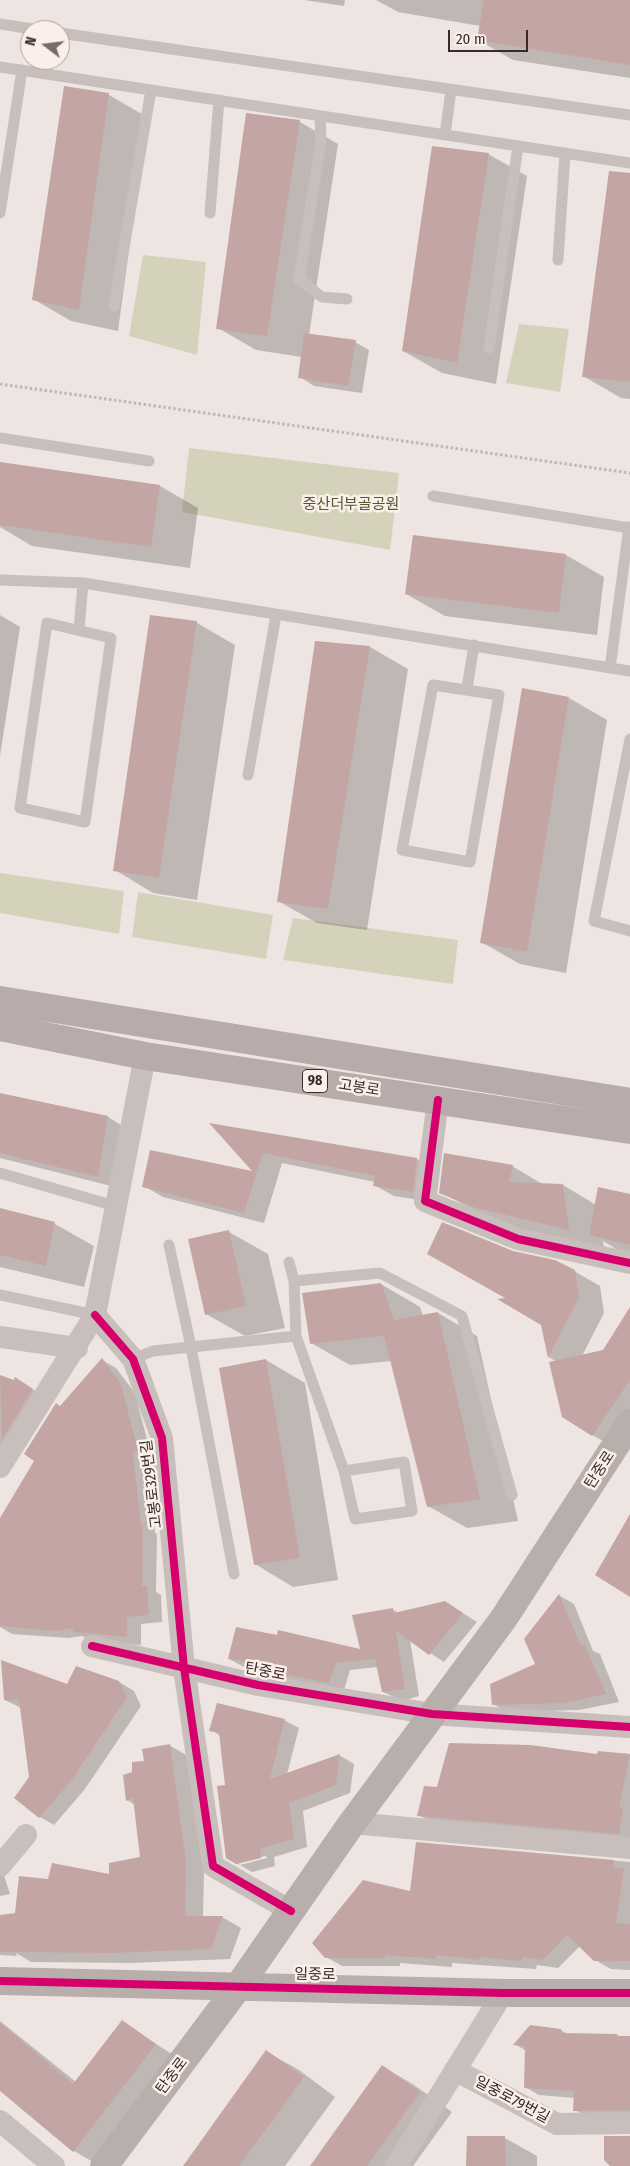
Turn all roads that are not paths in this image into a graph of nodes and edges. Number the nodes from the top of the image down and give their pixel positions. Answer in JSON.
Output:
{"nodes":[{"id":1,"x":0,"y":24,"type":"edge"},
{"id":2,"x":20,"y":27,"type":"edge"},
{"id":3,"x":70,"y":34,"type":"edge"},
{"id":4,"x":0,"y":67,"type":"edge"},
{"id":5,"x":20,"y":70,"type":"edge"},
{"id":6,"x":22,"y":70,"type":"joint"},
{"id":7,"x":151,"y":90,"type":"junction"},
{"id":8,"x":452,"y":90,"type":"junction"},
{"id":9,"x":219,"y":100,"type":"junction"},
{"id":10,"x":630,"y":115,"type":"edge"},
{"id":11,"x":320,"y":116,"type":"junction"},
{"id":12,"x":444,"y":135,"type":"junction"},
{"id":13,"x":518,"y":146,"type":"junction"},
{"id":14,"x":565,"y":153,"type":"junction"},
{"id":15,"x":630,"y":163,"type":"edge"},
{"id":16,"x":0,"y":213,"type":"edge"},
{"id":17,"x":210,"y":213,"type":"dead end"},
{"id":18,"x":558,"y":260,"type":"dead end"},
{"id":19,"x":347,"y":299,"type":"dead end"},
{"id":20,"x":114,"y":306,"type":"dead end"},
{"id":21,"x":489,"y":348,"type":"dead end"},
{"id":22,"x":0,"y":438,"type":"edge"},
{"id":23,"x":149,"y":461,"type":"dead end"},
{"id":24,"x":433,"y":496,"type":"dead end"},
{"id":25,"x":629,"y":528,"type":"edge"},
{"id":26,"x":0,"y":580,"type":"edge"},
{"id":27,"x":83,"y":583,"type":"junction"},
{"id":28,"x":276,"y":615,"type":"junction"},
{"id":29,"x":79,"y":630,"type":"junction"},
{"id":30,"x":474,"y":645,"type":"junction"},
{"id":31,"x":610,"y":668,"type":"junction"},
{"id":32,"x":630,"y":671,"type":"edge"},
{"id":33,"x":467,"y":688,"type":"junction"},
{"id":34,"x":630,"y":739,"type":"edge"},
{"id":35,"x":248,"y":775,"type":"dead end"},
{"id":36,"x":630,"y":931,"type":"edge"},
{"id":37,"x":0,"y":1000,"type":"edge"},
{"id":38,"x":0,"y":1028,"type":"edge"},
{"id":39,"x":145,"y":1056,"type":"junction"},
{"id":40,"x":438,"y":1100,"type":"junction"},
{"id":41,"x":630,"y":1102,"type":"edge"},
{"id":42,"x":630,"y":1130,"type":"edge"},
{"id":43,"x":0,"y":1173,"type":"edge"},
{"id":44,"x":116,"y":1206,"type":"junction"},
{"id":45,"x":169,"y":1245,"type":"dead end"},
{"id":46,"x":289,"y":1262,"type":"dead end"},
{"id":47,"x":630,"y":1263,"type":"edge"},
{"id":48,"x":294,"y":1281,"type":"junction"},
{"id":49,"x":0,"y":1295,"type":"edge"},
{"id":50,"x":95,"y":1315,"type":"junction"},
{"id":51,"x":296,"y":1336,"type":"junction"},
{"id":52,"x":0,"y":1337,"type":"edge"},
{"id":53,"x":191,"y":1347,"type":"junction"},
{"id":54,"x":77,"y":1348,"type":"junction"},
{"id":55,"x":133,"y":1359,"type":"junction"},
{"id":56,"x":630,"y":1423,"type":"edge"},
{"id":57,"x":0,"y":1467,"type":"edge"},
{"id":58,"x":344,"y":1471,"type":"junction"},
{"id":59,"x":512,"y":1495,"type":"dead end"},
{"id":60,"x":234,"y":1574,"type":"dead end"},
{"id":61,"x":92,"y":1646,"type":"dead end"},
{"id":62,"x":184,"y":1668,"type":"junction"},
{"id":63,"x":432,"y":1714,"type":"junction"},
{"id":64,"x":630,"y":1727,"type":"edge"},
{"id":65,"x":352,"y":1823,"type":"junction"},
{"id":66,"x":26,"y":1835,"type":"dead end"},
{"id":67,"x":630,"y":1848,"type":"edge"},
{"id":68,"x":0,"y":1866,"type":"edge"},
{"id":69,"x":290,"y":1912,"type":"junction"},
{"id":70,"x":0,"y":1981,"type":"edge"},
{"id":71,"x":238,"y":1987,"type":"junction"},
{"id":72,"x":503,"y":1993,"type":"junction"},
{"id":73,"x":630,"y":1993,"type":"edge"},
{"id":74,"x":455,"y":2070,"type":"junction"},
{"id":75,"x":0,"y":2121,"type":"edge"},
{"id":76,"x":630,"y":2123,"type":"edge"},
{"id":77,"x":54,"y":2166,"type":"edge"},
{"id":78,"x":104,"y":2166,"type":"edge"},
{"id":79,"x":396,"y":2166,"type":"edge"}],
"edges":[{"from":1,"to":2,"type":"lane"},
{"from":3,"to":8,"type":"lane"},
{"from":4,"to":5,"type":"lane"},
{"from":6,"to":7,"type":"lane"},
{"from":6,"to":16,"type":"lane"},
{"from":7,"to":9,"type":"lane"},
{"from":7,"to":20,"type":"lane"},
{"from":8,"to":10,"type":"lane"},
{"from":8,"to":12,"type":"lane"},
{"from":9,"to":11,"type":"lane"},
{"from":9,"to":17,"type":"lane"},
{"from":11,"to":12,"type":"lane"},
{"from":11,"to":19,"type":"lane"},
{"from":12,"to":13,"type":"lane"},
{"from":13,"to":14,"type":"lane"},
{"from":13,"to":21,"type":"lane"},
{"from":14,"to":15,"type":"lane"},
{"from":14,"to":18,"type":"lane"},
{"from":22,"to":23,"type":"lane"},
{"from":24,"to":25,"type":"lane"},
{"from":25,"to":31,"type":"lane"},
{"from":26,"to":27,"type":"lane"},
{"from":27,"to":28,"type":"lane"},
{"from":27,"to":29,"type":"lane"},
{"from":28,"to":30,"type":"lane"},
{"from":28,"to":35,"type":"lane"},
{"from":29,"to":29,"type":"lane"},
{"from":30,"to":31,"type":"lane"},
{"from":30,"to":33,"type":"lane"},
{"from":31,"to":32,"type":"lane"},
{"from":33,"to":33,"type":"lane"},
{"from":34,"to":36,"type":"lane"},
{"from":37,"to":41,"type":"main road","name":"고봉로","number":"98"},
{"from":38,"to":39,"type":"main road","name":"고봉로","number":"98"},
{"from":39,"to":40,"type":"main road","name":"고봉로","number":"98"},
{"from":39,"to":44,"type":"street"},
{"from":40,"to":42,"type":"main road","name":"고봉로","number":"98"},
{"from":40,"to":47,"type":"street"},
{"from":43,"to":44,"type":"lane"},
{"from":44,"to":50,"type":"street"},
{"from":45,"to":53,"type":"lane"},
{"from":46,"to":48,"type":"lane"},
{"from":48,"to":51,"type":"lane"},
{"from":48,"to":59,"type":"lane"},
{"from":49,"to":50,"type":"lane"},
{"from":50,"to":54,"type":"street"},
{"from":50,"to":55,"type":"street","name":"고봉로329번길"},
{"from":51,"to":53,"type":"lane"},
{"from":51,"to":58,"type":"lane"},
{"from":52,"to":54,"type":"street"},
{"from":53,"to":55,"type":"lane"},
{"from":53,"to":60,"type":"lane"},
{"from":54,"to":57,"type":"street"},
{"from":55,"to":62,"type":"street","name":"고봉로329번길"},
{"from":56,"to":63,"type":"main road","name":"탄중로"},
{"from":58,"to":58,"type":"lane"},
{"from":61,"to":62,"type":"street","name":"탄중로"},
{"from":62,"to":63,"type":"street","name":"탄중로"},
{"from":62,"to":69,"type":"street"},
{"from":63,"to":64,"type":"street","name":"탄중로"},
{"from":63,"to":65,"type":"main road","name":"탄중로"},
{"from":65,"to":67,"type":"street"},
{"from":65,"to":69,"type":"main road","name":"탄중로"},
{"from":66,"to":68,"type":"street"},
{"from":69,"to":71,"type":"main road","name":"탄중로"},
{"from":70,"to":71,"type":"main road","name":"일중로"},
{"from":71,"to":72,"type":"main road","name":"일중로"},
{"from":71,"to":78,"type":"main road","name":"탄중로"},
{"from":72,"to":73,"type":"main road","name":"일중로"},
{"from":72,"to":74,"type":"street"},
{"from":74,"to":76,"type":"street","name":"일중로79번길"},
{"from":74,"to":79,"type":"street"},
{"from":75,"to":77,"type":"street"}]}
